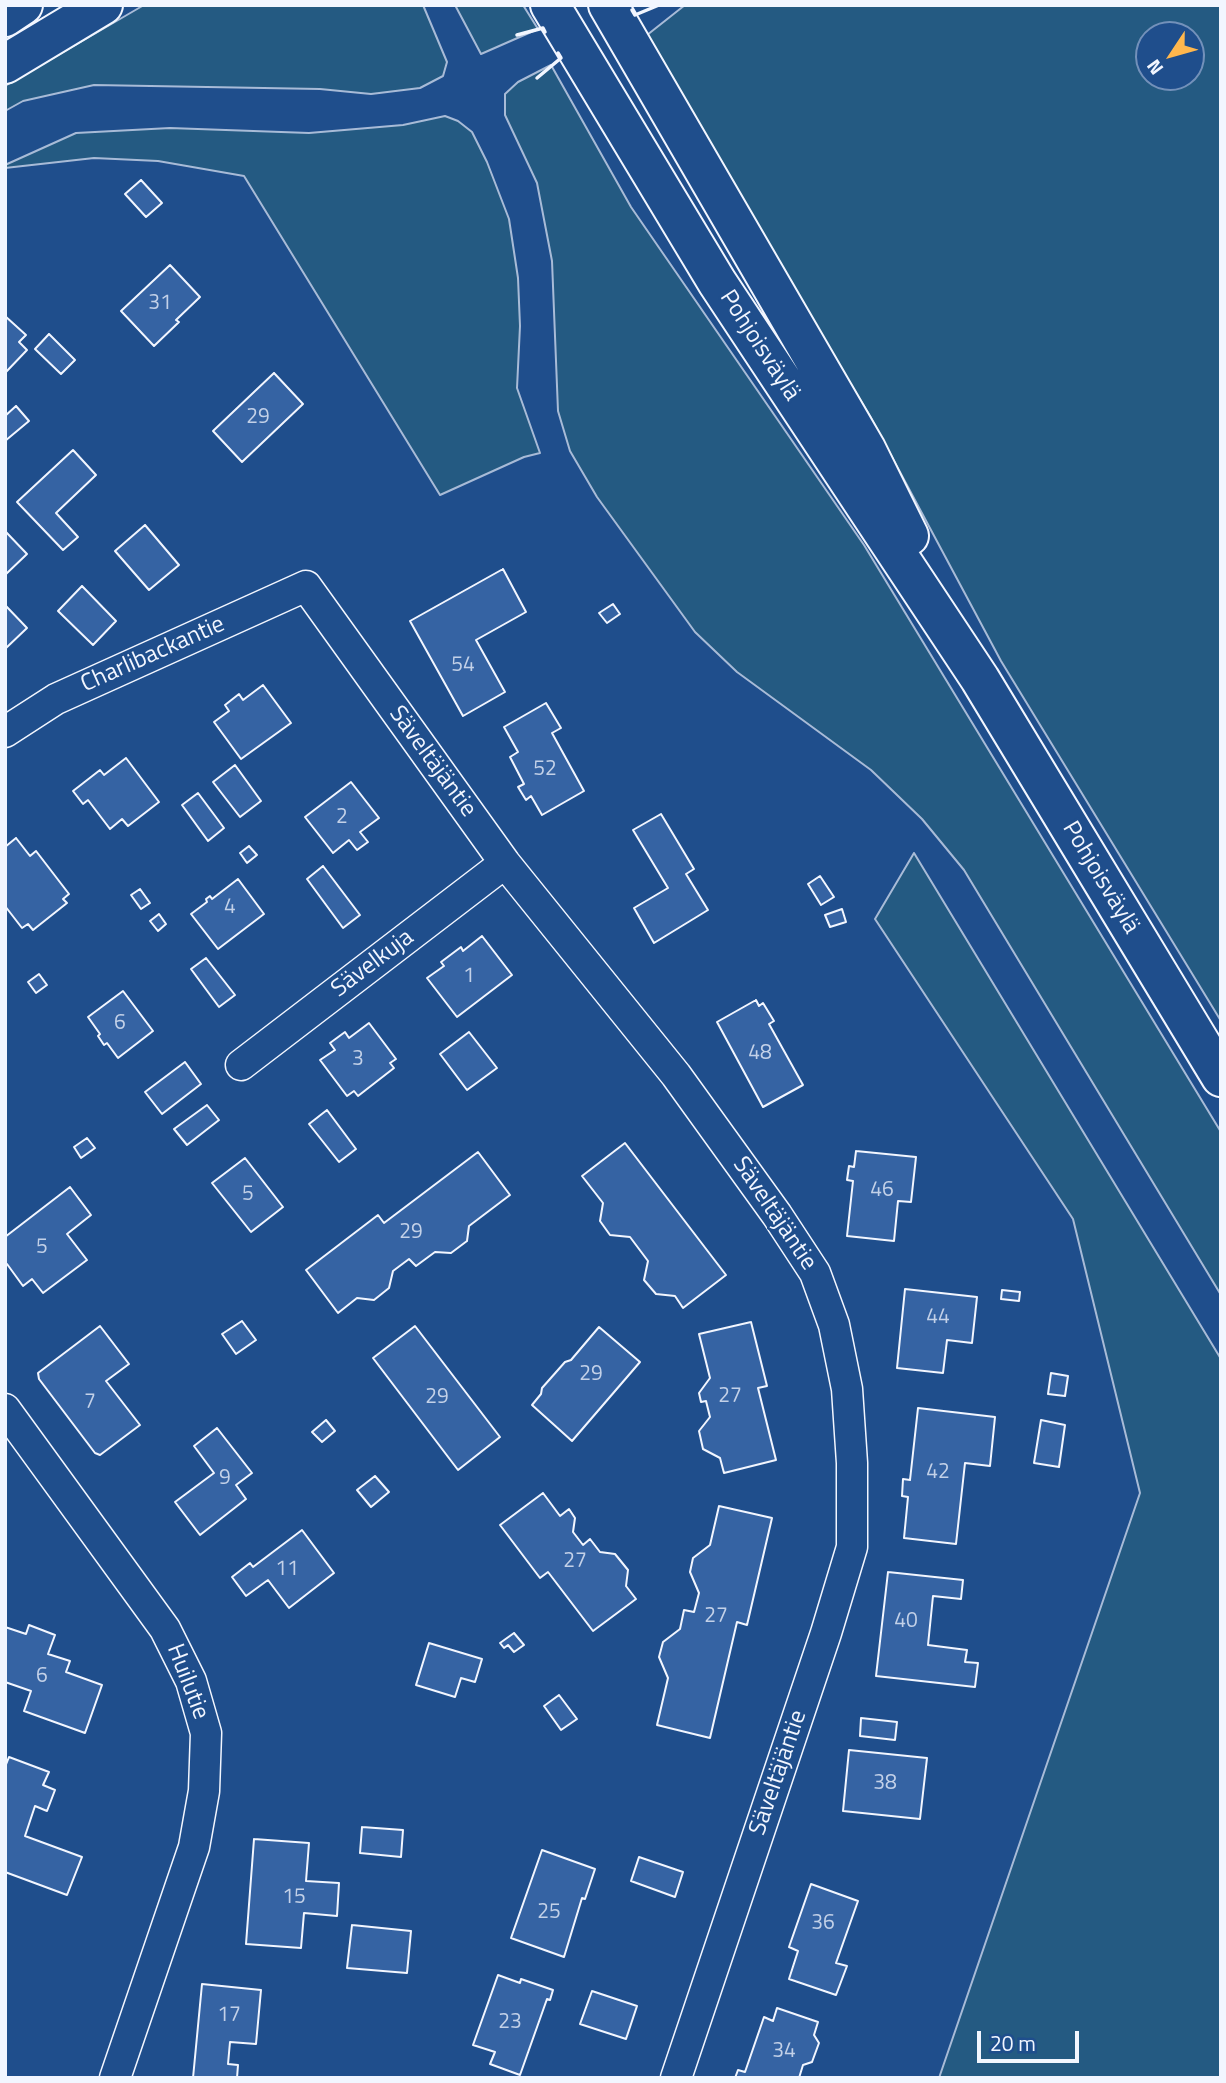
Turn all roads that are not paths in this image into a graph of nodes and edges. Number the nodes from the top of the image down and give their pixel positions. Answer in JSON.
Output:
{"nodes":[{"id":1,"x":23,"y":5,"type":"edge"},
{"id":2,"x":103,"y":5,"type":"edge"},
{"id":3,"x":550,"y":5,"type":"edge"},
{"id":4,"x":608,"y":5,"type":"edge"},
{"id":5,"x":5,"y":17,"type":"edge"},
{"id":6,"x":5,"y":64,"type":"edge"},
{"id":7,"x":306,"y":586,"type":"joint"},
{"id":8,"x":979,"y":679,"type":"junction"},
{"id":9,"x":5,"y":732,"type":"edge"},
{"id":10,"x":505,"y":863,"type":"junction"},
{"id":11,"x":241,"y":1065,"type":"dead end"},
{"id":12,"x":1221,"y":1077,"type":"edge"},
{"id":13,"x":5,"y":1409,"type":"edge"},
{"id":14,"x":115,"y":2078,"type":"edge"},
{"id":15,"x":676,"y":2078,"type":"edge"}],
"edges":[{"from":1,"to":5,"type":"main road"},
{"from":2,"to":6,"type":"main road"},
{"from":3,"to":8,"type":"main road","name":"Pohjoisväylä"},
{"from":4,"to":8,"type":"main road","name":"Pohjoisväylä"},
{"from":7,"to":9,"type":"street","name":"Charlibackantie"},
{"from":7,"to":10,"type":"street","name":"Säveltäjäntie"},
{"from":8,"to":12,"type":"main road","name":"Pohjoisväylä"},
{"from":10,"to":11,"type":"street","name":"Sävelkuja"},
{"from":10,"to":15,"type":"street","name":"Säveltäjäntie"},
{"from":13,"to":14,"type":"street","name":"Huilutie"}]}
